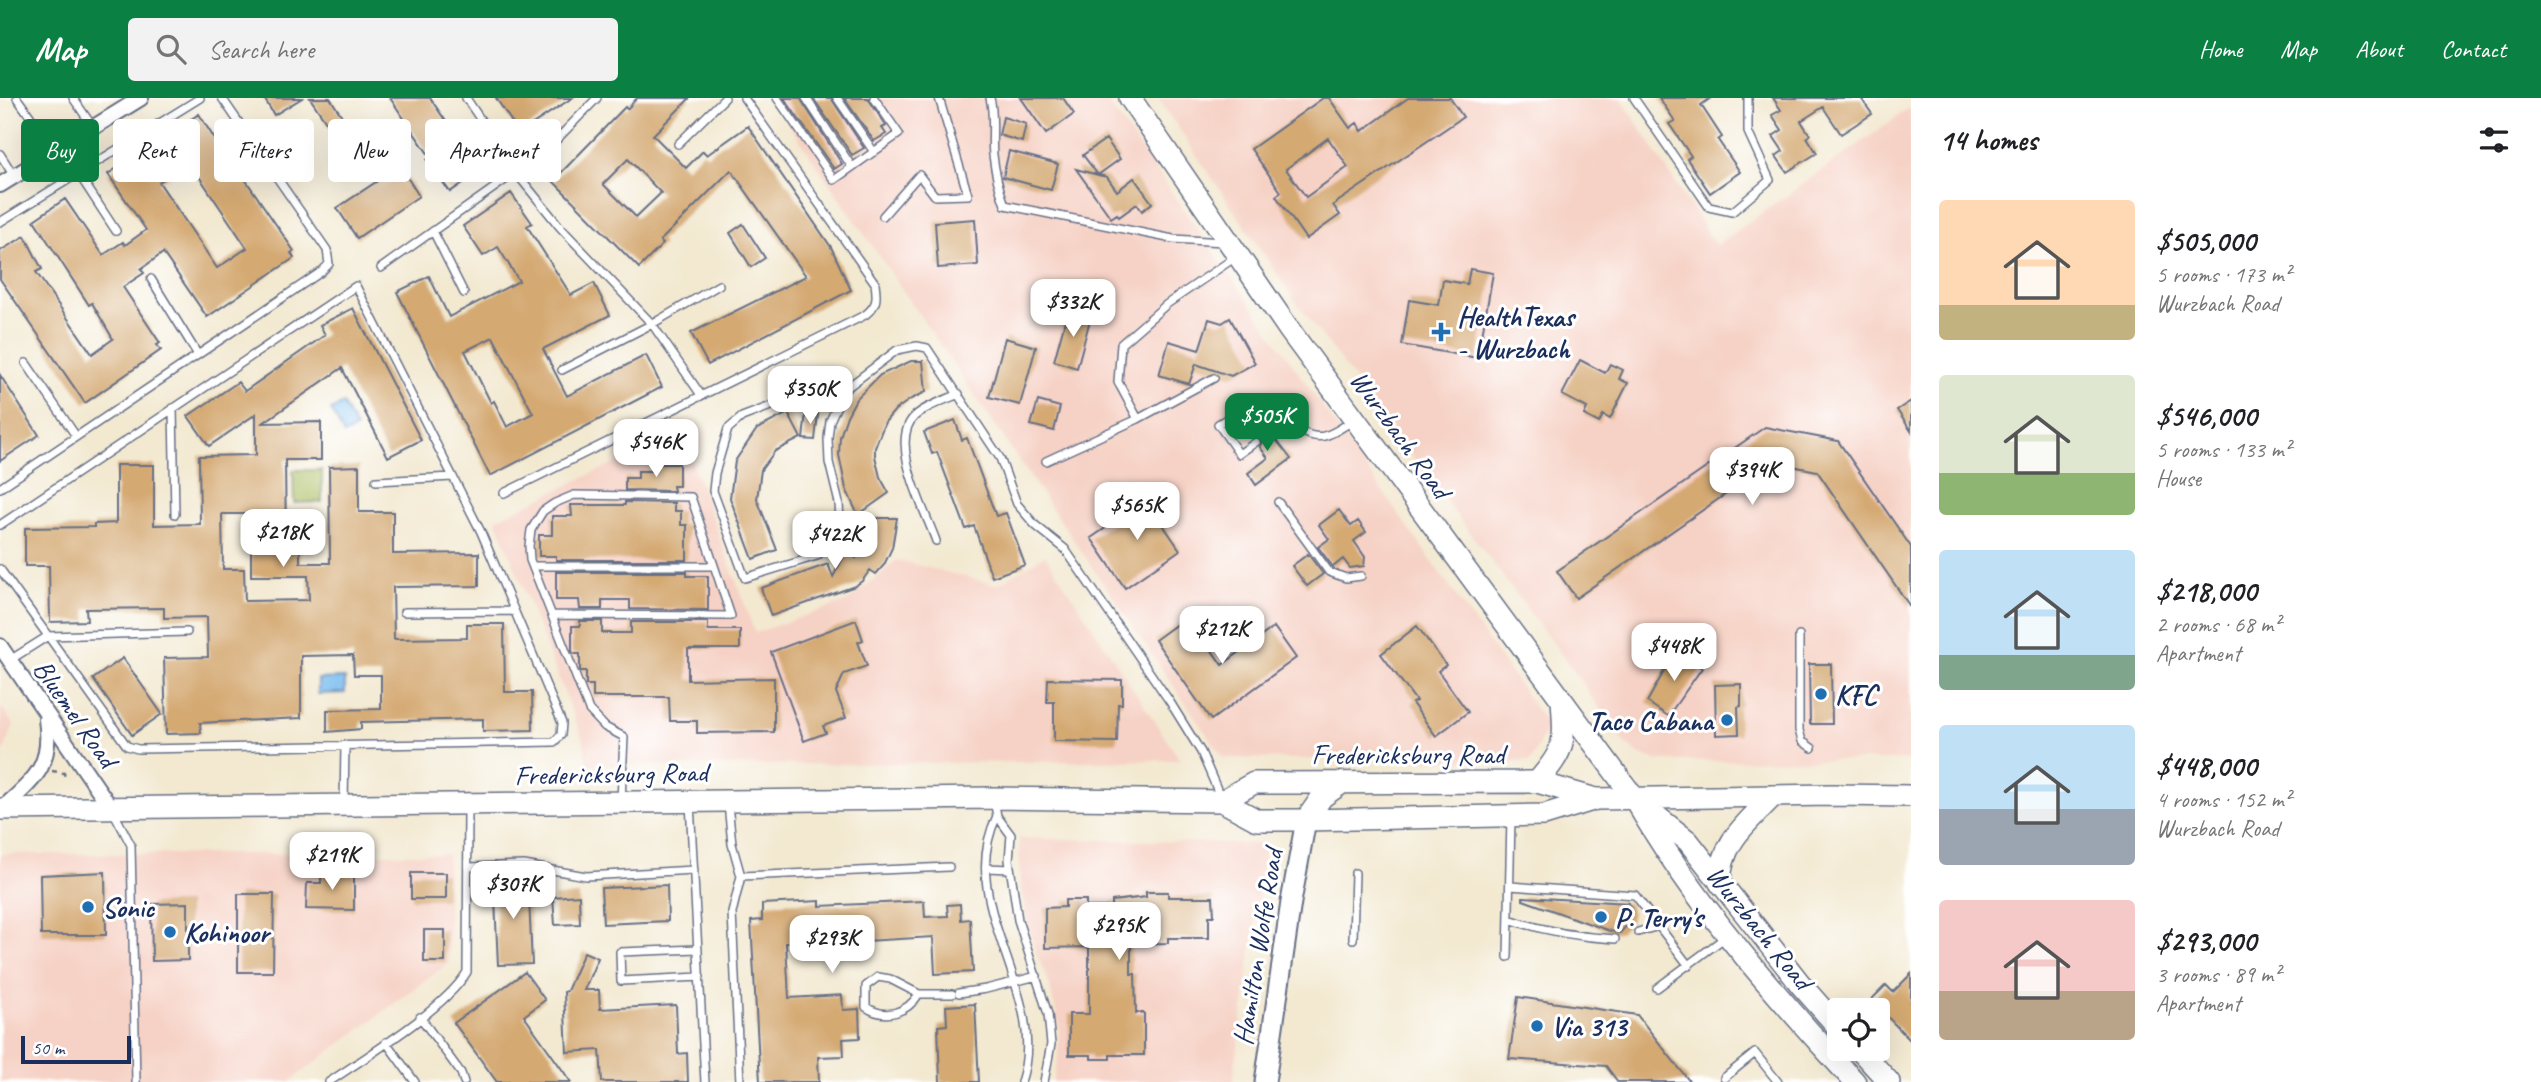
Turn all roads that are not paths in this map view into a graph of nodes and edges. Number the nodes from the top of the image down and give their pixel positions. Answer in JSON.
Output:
{"nodes":[{"id":1,"x":17,"y":98,"type":"edge"},
{"id":2,"x":73,"y":98,"type":"edge"},
{"id":3,"x":141,"y":98,"type":"edge"},
{"id":4,"x":200,"y":98,"type":"edge"},
{"id":5,"x":222,"y":98,"type":"edge"},
{"id":6,"x":466,"y":98,"type":"edge"},
{"id":7,"x":597,"y":98,"type":"edge"},
{"id":8,"x":725,"y":98,"type":"edge"},
{"id":9,"x":744,"y":98,"type":"edge"},
{"id":10,"x":777,"y":98,"type":"edge"},
{"id":11,"x":806,"y":98,"type":"edge"},
{"id":12,"x":837,"y":98,"type":"edge"},
{"id":13,"x":874,"y":98,"type":"edge"},
{"id":14,"x":939,"y":98,"type":"edge"},
{"id":15,"x":990,"y":98,"type":"edge"},
{"id":16,"x":1634,"y":98,"type":"edge"},
{"id":17,"x":1748,"y":98,"type":"edge"},
{"id":18,"x":1135,"y":100,"type":"edge"},
{"id":19,"x":32,"y":119,"type":"edge"},
{"id":20,"x":87,"y":119,"type":"edge"},
{"id":21,"x":480,"y":119,"type":"edge"},
{"id":22,"x":99,"y":123,"type":"edge"},
{"id":23,"x":561,"y":135,"type":"edge"},
{"id":24,"x":678,"y":144,"type":"dead end"},
{"id":25,"x":873,"y":152,"type":"junction"},
{"id":26,"x":0,"y":154,"type":"edge"},
{"id":27,"x":99,"y":160,"type":"edge"},
{"id":28,"x":852,"y":167,"type":"junction"},
{"id":29,"x":21,"y":172,"type":"edge"},
{"id":30,"x":14,"y":176,"type":"junction"},
{"id":31,"x":64,"y":182,"type":"edge"},
{"id":32,"x":84,"y":182,"type":"edge"},
{"id":33,"x":505,"y":182,"type":"edge"},
{"id":34,"x":523,"y":182,"type":"edge"},
{"id":35,"x":0,"y":184,"type":"edge"},
{"id":36,"x":883,"y":216,"type":"dead end"},
{"id":37,"x":0,"y":222,"type":"edge"},
{"id":38,"x":116,"y":231,"type":"dead end"},
{"id":39,"x":433,"y":231,"type":"junction"},
{"id":40,"x":1233,"y":249,"type":"junction"},
{"id":41,"x":381,"y":268,"type":"dead end"},
{"id":42,"x":151,"y":279,"type":"dead end"},
{"id":43,"x":719,"y":285,"type":"dead end"},
{"id":44,"x":464,"y":293,"type":"dead end"},
{"id":45,"x":652,"y":324,"type":"junction"},
{"id":46,"x":198,"y":355,"type":"junction"},
{"id":47,"x":26,"y":363,"type":"dead end"},
{"id":48,"x":562,"y":370,"type":"dead end"},
{"id":49,"x":1214,"y":378,"type":"dead end"},
{"id":50,"x":844,"y":390,"type":"junction"},
{"id":51,"x":959,"y":394,"type":"junction"},
{"id":52,"x":701,"y":395,"type":"junction"},
{"id":53,"x":173,"y":408,"type":"junction"},
{"id":54,"x":1138,"y":419,"type":"junction"},
{"id":55,"x":1355,"y":419,"type":"junction"},
{"id":56,"x":1288,"y":420,"type":"junction"},
{"id":57,"x":1270,"y":432,"type":"dead end"},
{"id":58,"x":76,"y":436,"type":"junction"},
{"id":59,"x":1256,"y":442,"type":"dead end"},
{"id":60,"x":1046,"y":461,"type":"dead end"},
{"id":61,"x":453,"y":477,"type":"junction"},
{"id":62,"x":376,"y":481,"type":"dead end"},
{"id":63,"x":0,"y":488,"type":"edge"},
{"id":64,"x":504,"y":492,"type":"dead end"},
{"id":65,"x":1278,"y":502,"type":"dead end"},
{"id":66,"x":175,"y":514,"type":"dead end"},
{"id":67,"x":0,"y":525,"type":"edge"},
{"id":68,"x":936,"y":541,"type":"dead end"},
{"id":69,"x":533,"y":566,"type":"junction"},
{"id":70,"x":714,"y":566,"type":"junction"},
{"id":71,"x":0,"y":569,"type":"edge"},
{"id":72,"x":1361,"y":576,"type":"dead end"},
{"id":73,"x":514,"y":611,"type":"junction"},
{"id":74,"x":404,"y":612,"type":"dead end"},
{"id":75,"x":552,"y":615,"type":"junction"},
{"id":76,"x":187,"y":632,"type":"dead end"},
{"id":77,"x":48,"y":636,"type":"junction"},
{"id":78,"x":1799,"y":636,"type":"dead end"},
{"id":79,"x":0,"y":646,"type":"edge"},
{"id":80,"x":10,"y":660,"type":"junction"},
{"id":81,"x":1562,"y":700,"type":"junction"},
{"id":82,"x":46,"y":714,"type":"junction"},
{"id":83,"x":345,"y":745,"type":"junction"},
{"id":84,"x":1812,"y":748,"type":"dead end"},
{"id":85,"x":1537,"y":782,"type":"junction"},
{"id":86,"x":1342,"y":783,"type":"junction"},
{"id":87,"x":1773,"y":796,"type":"junction"},
{"id":88,"x":1911,"y":796,"type":"edge"},
{"id":89,"x":1634,"y":798,"type":"junction"},
{"id":90,"x":1596,"y":799,"type":"junction"},
{"id":91,"x":690,"y":800,"type":"junction"},
{"id":92,"x":728,"y":800,"type":"junction"},
{"id":93,"x":1222,"y":801,"type":"junction"},
{"id":94,"x":621,"y":802,"type":"junction"},
{"id":95,"x":468,"y":803,"type":"junction"},
{"id":96,"x":344,"y":805,"type":"junction"},
{"id":97,"x":996,"y":807,"type":"junction"},
{"id":98,"x":111,"y":808,"type":"junction"},
{"id":99,"x":1,"y":809,"type":"edge"},
{"id":100,"x":1511,"y":816,"type":"junction"},
{"id":101,"x":1306,"y":820,"type":"junction"},
{"id":102,"x":469,"y":867,"type":"junction"},
{"id":103,"x":949,"y":867,"type":"dead end"},
{"id":104,"x":987,"y":868,"type":"junction"},
{"id":105,"x":1010,"y":869,"type":"junction"},
{"id":106,"x":694,"y":870,"type":"junction"},
{"id":107,"x":1355,"y":873,"type":"dead end"},
{"id":108,"x":741,"y":876,"type":"junction"},
{"id":109,"x":1720,"y":883,"type":"junction"},
{"id":110,"x":1510,"y":886,"type":"junction"},
{"id":111,"x":1509,"y":919,"type":"junction"},
{"id":112,"x":1659,"y":926,"type":"junction"},
{"id":113,"x":1638,"y":932,"type":"dead end"},
{"id":114,"x":1729,"y":935,"type":"junction"},
{"id":115,"x":1353,"y":939,"type":"dead end"},
{"id":116,"x":1615,"y":939,"type":"dead end"},
{"id":117,"x":698,"y":949,"type":"junction"},
{"id":118,"x":1508,"y":957,"type":"dead end"},
{"id":119,"x":1689,"y":966,"type":"junction"},
{"id":120,"x":1037,"y":976,"type":"junction"},
{"id":121,"x":700,"y":977,"type":"junction"},
{"id":122,"x":1014,"y":982,"type":"junction"},
{"id":123,"x":1657,"y":988,"type":"dead end"},
{"id":124,"x":919,"y":994,"type":"junction"},
{"id":125,"x":1827,"y":1014,"type":"edge"},
{"id":126,"x":420,"y":1017,"type":"junction"},
{"id":127,"x":386,"y":1042,"type":"junction"},
{"id":128,"x":1870,"y":1061,"type":"edge"},
{"id":129,"x":1724,"y":1078,"type":"dead end"},
{"id":130,"x":136,"y":1082,"type":"edge"},
{"id":131,"x":329,"y":1082,"type":"edge"},
{"id":132,"x":415,"y":1082,"type":"edge"},
{"id":133,"x":464,"y":1082,"type":"edge"},
{"id":134,"x":705,"y":1082,"type":"edge"},
{"id":135,"x":740,"y":1082,"type":"edge"},
{"id":136,"x":1021,"y":1082,"type":"edge"},
{"id":137,"x":1044,"y":1082,"type":"edge"},
{"id":138,"x":1265,"y":1082,"type":"edge"},
{"id":139,"x":1777,"y":1082,"type":"edge"},
{"id":140,"x":1855,"y":1082,"type":"edge"},
{"id":141,"x":1889,"y":1082,"type":"edge"}],
"edges":[{"from":1,"to":19,"type":"lane"},
{"from":2,"to":20,"type":"lane"},
{"from":3,"to":22,"type":"street"},
{"from":4,"to":27,"type":"lane"},
{"from":5,"to":46,"type":"lane"},
{"from":6,"to":21,"type":"lane"},
{"from":7,"to":23,"type":"lane"},
{"from":8,"to":24,"type":"lane"},
{"from":9,"to":52,"type":"lane"},
{"from":10,"to":28,"type":"lane"},
{"from":11,"to":28,"type":"lane"},
{"from":12,"to":25,"type":"lane"},
{"from":13,"to":25,"type":"lane"},
{"from":14,"to":36,"type":"lane"},
{"from":15,"to":40,"type":"lane"},
{"from":16,"to":17,"type":"lane"},
{"from":18,"to":40,"type":"main road","name":"Wurzbach Road"},
{"from":25,"to":28,"type":"lane"},
{"from":26,"to":30,"type":"lane"},
{"from":29,"to":30,"type":"street"},
{"from":30,"to":35,"type":"street"},
{"from":31,"to":37,"type":"lane"},
{"from":32,"to":38,"type":"lane"},
{"from":33,"to":39,"type":"lane"},
{"from":34,"to":45,"type":"lane"},
{"from":39,"to":41,"type":"lane"},
{"from":39,"to":44,"type":"lane"},
{"from":40,"to":54,"type":"lane"},
{"from":40,"to":55,"type":"main road","name":"Wurzbach Road"},
{"from":42,"to":46,"type":"lane"},
{"from":43,"to":45,"type":"lane"},
{"from":45,"to":48,"type":"lane"},
{"from":45,"to":52,"type":"lane"},
{"from":46,"to":58,"type":"lane"},
{"from":47,"to":58,"type":"lane"},
{"from":49,"to":54,"type":"lane"},
{"from":50,"to":50,"type":"lane"},
{"from":50,"to":51,"type":"lane"},
{"from":51,"to":68,"type":"lane"},
{"from":51,"to":93,"type":"lane"},
{"from":52,"to":64,"type":"lane"},
{"from":53,"to":61,"type":"lane"},
{"from":53,"to":66,"type":"lane"},
{"from":53,"to":67,"type":"lane"},
{"from":54,"to":60,"type":"lane"},
{"from":55,"to":56,"type":"lane"},
{"from":55,"to":81,"type":"main road","name":"Wurzbach Road"},
{"from":56,"to":57,"type":"lane"},
{"from":56,"to":59,"type":"lane"},
{"from":58,"to":63,"type":"lane"},
{"from":61,"to":62,"type":"lane"},
{"from":61,"to":73,"type":"lane"},
{"from":65,"to":72,"type":"lane"},
{"from":69,"to":70,"type":"lane"},
{"from":69,"to":70,"type":"lane"},
{"from":69,"to":75,"type":"lane"},
{"from":70,"to":75,"type":"lane"},
{"from":71,"to":77,"type":"lane"},
{"from":73,"to":74,"type":"lane"},
{"from":73,"to":83,"type":"lane"},
{"from":75,"to":94,"type":"lane"},
{"from":76,"to":77,"type":"lane"},
{"from":77,"to":80,"type":"lane"},
{"from":77,"to":83,"type":"lane"},
{"from":78,"to":84,"type":"lane"},
{"from":79,"to":80,"type":"street","name":"Bluemel Road"},
{"from":80,"to":82,"type":"street","name":"Bluemel Road"},
{"from":81,"to":85,"type":"main road"},
{"from":81,"to":89,"type":"main road","name":"Wurzbach Road"},
{"from":82,"to":98,"type":"street","name":"Bluemel Road"},
{"from":82,"to":99,"type":"street"},
{"from":83,"to":96,"type":"lane"},
{"from":85,"to":86,"type":"main road","name":"Fredericksburg Road"},
{"from":85,"to":90,"type":"main road","name":"Fredericksburg Road"},
{"from":86,"to":93,"type":"main road","name":"Fredericksburg Road"},
{"from":86,"to":101,"type":"main road"},
{"from":87,"to":88,"type":"main road","name":"Fredericksburg Road"},
{"from":87,"to":89,"type":"main road","name":"Fredericksburg Road"},
{"from":87,"to":109,"type":"main road"},
{"from":89,"to":90,"type":"main road","name":"Fredericksburg Road"},
{"from":89,"to":109,"type":"main road","name":"Wurzbach Road"},
{"from":89,"to":114,"type":"main road","name":"Wurzbach Road"},
{"from":90,"to":100,"type":"main road","name":"Fredericksburg Road"},
{"from":91,"to":92,"type":"main road","name":"Fredericksburg Road"},
{"from":91,"to":94,"type":"main road","name":"Fredericksburg Road"},
{"from":91,"to":106,"type":"lane"},
{"from":92,"to":97,"type":"main road","name":"Fredericksburg Road"},
{"from":92,"to":108,"type":"lane"},
{"from":93,"to":97,"type":"main road","name":"Fredericksburg Road"},
{"from":93,"to":101,"type":"main road","name":"Fredericksburg Road"},
{"from":94,"to":95,"type":"main road","name":"Fredericksburg Road"},
{"from":95,"to":96,"type":"main road","name":"Fredericksburg Road"},
{"from":95,"to":102,"type":"lane"},
{"from":96,"to":98,"type":"main road","name":"Fredericksburg Road"},
{"from":97,"to":104,"type":"lane"},
{"from":97,"to":105,"type":"lane"},
{"from":98,"to":99,"type":"main road","name":"Fredericksburg Road"},
{"from":98,"to":130,"type":"lane"},
{"from":100,"to":101,"type":"main road","name":"Fredericksburg Road"},
{"from":100,"to":110,"type":"lane"},
{"from":101,"to":138,"type":"street","name":"Hamilton Wolfe Road"},
{"from":102,"to":106,"type":"lane"},
{"from":102,"to":126,"type":"lane"},
{"from":103,"to":108,"type":"lane"},
{"from":104,"to":105,"type":"lane"},
{"from":104,"to":122,"type":"lane"},
{"from":105,"to":120,"type":"lane"},
{"from":106,"to":117,"type":"lane"},
{"from":107,"to":115,"type":"lane"},
{"from":108,"to":135,"type":"lane"},
{"from":109,"to":125,"type":"main road","name":"Wurzbach Road"},
{"from":110,"to":111,"type":"lane"},
{"from":110,"to":112,"type":"lane"},
{"from":111,"to":116,"type":"lane"},
{"from":111,"to":118,"type":"lane"},
{"from":112,"to":113,"type":"lane"},
{"from":112,"to":119,"type":"lane"},
{"from":114,"to":119,"type":"lane"},
{"from":114,"to":140,"type":"main road","name":"Wurzbach Road"},
{"from":117,"to":121,"type":"lane"},
{"from":117,"to":121,"type":"lane"},
{"from":119,"to":123,"type":"lane"},
{"from":120,"to":122,"type":"lane"},
{"from":120,"to":137,"type":"lane"},
{"from":121,"to":134,"type":"lane"},
{"from":122,"to":124,"type":"lane"},
{"from":122,"to":136,"type":"lane"},
{"from":124,"to":124,"type":"lane"},
{"from":126,"to":127,"type":"lane"},
{"from":126,"to":133,"type":"lane"},
{"from":127,"to":131,"type":"lane"},
{"from":127,"to":132,"type":"lane"},
{"from":128,"to":141,"type":"main road"},
{"from":129,"to":139,"type":"lane"}]}
